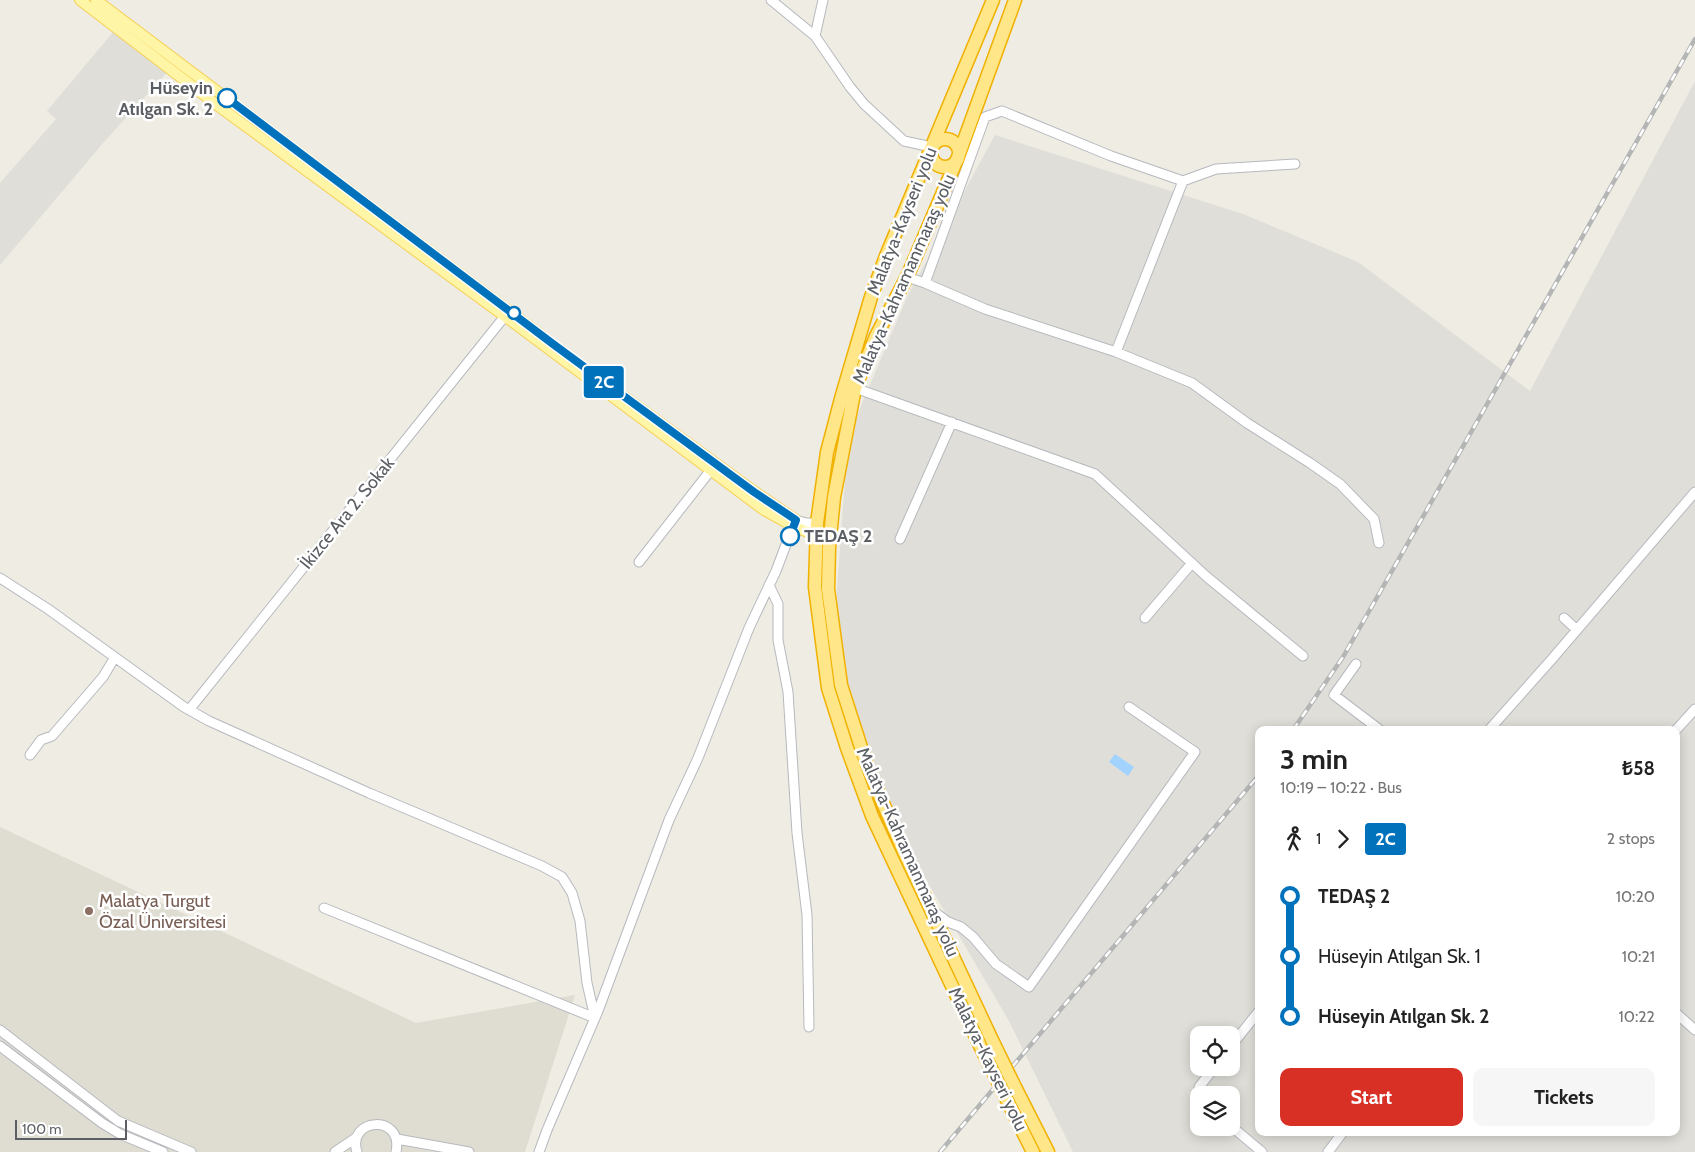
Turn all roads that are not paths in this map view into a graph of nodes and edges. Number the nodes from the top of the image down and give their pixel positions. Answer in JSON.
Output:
{"nodes":[{"id":1,"x":80,"y":0,"type":"edge"},
{"id":2,"x":96,"y":0,"type":"edge"},
{"id":3,"x":823,"y":0,"type":"edge"},
{"id":4,"x":993,"y":0,"type":"edge"},
{"id":5,"x":1015,"y":0,"type":"edge"},
{"id":6,"x":773,"y":1,"type":"edge"},
{"id":7,"x":815,"y":36,"type":"junction"},
{"id":8,"x":932,"y":147,"type":"junction"},
{"id":9,"x":958,"y":157,"type":"junction"},
{"id":10,"x":1295,"y":164,"type":"dead end"},
{"id":11,"x":1183,"y":181,"type":"junction"},
{"id":12,"x":906,"y":277,"type":"junction"},
{"id":13,"x":925,"y":283,"type":"junction"},
{"id":14,"x":505,"y":316,"type":"junction"},
{"id":15,"x":1116,"y":352,"type":"junction"},
{"id":16,"x":855,"y":388,"type":"junction"},
{"id":17,"x":952,"y":422,"type":"junction"},
{"id":18,"x":713,"y":467,"type":"junction"},
{"id":19,"x":1695,"y":492,"type":"edge"},
{"id":20,"x":817,"y":522,"type":"junction"},
{"id":21,"x":795,"y":523,"type":"junction"},
{"id":22,"x":817,"y":536,"type":"junction"},
{"id":23,"x":900,"y":539,"type":"dead end"},
{"id":24,"x":1379,"y":543,"type":"dead end"},
{"id":25,"x":639,"y":562,"type":"dead end"},
{"id":26,"x":1192,"y":563,"type":"junction"},
{"id":27,"x":0,"y":578,"type":"edge"},
{"id":28,"x":769,"y":585,"type":"junction"},
{"id":29,"x":1145,"y":618,"type":"dead end"},
{"id":30,"x":1564,"y":618,"type":"dead end"},
{"id":31,"x":1577,"y":630,"type":"junction"},
{"id":32,"x":1303,"y":656,"type":"dead end"},
{"id":33,"x":115,"y":657,"type":"junction"},
{"id":34,"x":1356,"y":664,"type":"dead end"},
{"id":35,"x":1130,"y":707,"type":"dead end"},
{"id":36,"x":1695,"y":709,"type":"edge"},
{"id":37,"x":189,"y":710,"type":"junction"},
{"id":38,"x":1375,"y":726,"type":"edge"},
{"id":39,"x":1493,"y":726,"type":"edge"},
{"id":40,"x":1680,"y":726,"type":"edge"},
{"id":41,"x":30,"y":755,"type":"dead end"},
{"id":42,"x":324,"y":908,"type":"dead end"},
{"id":43,"x":932,"y":910,"type":"junction"},
{"id":44,"x":1255,"y":1016,"type":"edge"},
{"id":45,"x":1680,"y":1017,"type":"edge"},
{"id":46,"x":595,"y":1018,"type":"junction"},
{"id":47,"x":809,"y":1027,"type":"dead end"},
{"id":48,"x":0,"y":1030,"type":"edge"},
{"id":49,"x":1695,"y":1030,"type":"edge"},
{"id":50,"x":1240,"y":1035,"type":"edge"},
{"id":51,"x":0,"y":1046,"type":"edge"},
{"id":52,"x":1208,"y":1076,"type":"edge"},
{"id":53,"x":1200,"y":1086,"type":"edge"},
{"id":54,"x":1011,"y":1093,"type":"junction"},
{"id":55,"x":1240,"y":1134,"type":"edge"},
{"id":56,"x":1340,"y":1136,"type":"edge"},
{"id":57,"x":357,"y":1137,"type":"junction"},
{"id":58,"x":396,"y":1139,"type":"junction"},
{"id":59,"x":163,"y":1152,"type":"edge"},
{"id":60,"x":191,"y":1152,"type":"edge"},
{"id":61,"x":335,"y":1152,"type":"edge"},
{"id":62,"x":357,"y":1152,"type":"edge"},
{"id":63,"x":396,"y":1152,"type":"edge"},
{"id":64,"x":469,"y":1152,"type":"edge"},
{"id":65,"x":539,"y":1152,"type":"edge"},
{"id":66,"x":1033,"y":1152,"type":"edge"},
{"id":67,"x":1048,"y":1152,"type":"edge"},
{"id":68,"x":1262,"y":1152,"type":"edge"},
{"id":69,"x":1328,"y":1152,"type":"edge"}],
"edges":[{"from":1,"to":14,"type":"main road"},
{"from":2,"to":18,"type":"main road"},
{"from":3,"to":7,"type":"street"},
{"from":4,"to":8,"type":"highway","name":"Malatya-Kayseri yolu"},
{"from":5,"to":9,"type":"highway","name":"Malatya-Kahramanmaraş yolu"},
{"from":6,"to":7,"type":"street"},
{"from":7,"to":8,"type":"street"},
{"from":8,"to":9,"type":"highway"},
{"from":8,"to":9,"type":"highway"},
{"from":8,"to":20,"type":"highway","name":"Malatya-Kayseri yolu"},
{"from":9,"to":12,"type":"highway","name":"Malatya-Kahramanmaraş yolu"},
{"from":10,"to":11,"type":"street"},
{"from":11,"to":13,"type":"street"},
{"from":11,"to":15,"type":"street"},
{"from":12,"to":13,"type":"street"},
{"from":12,"to":16,"type":"highway","name":"Malatya-Kahramanmaraş yolu"},
{"from":13,"to":15,"type":"street"},
{"from":14,"to":18,"type":"main road"},
{"from":14,"to":37,"type":"street","name":"İkizce Ara 2. Sokak"},
{"from":15,"to":24,"type":"street"},
{"from":16,"to":17,"type":"street"},
{"from":16,"to":43,"type":"highway","name":"Malatya-Kahramanmaraş yolu"},
{"from":17,"to":23,"type":"street"},
{"from":17,"to":26,"type":"street"},
{"from":18,"to":21,"type":"main road"},
{"from":18,"to":25,"type":"street"},
{"from":19,"to":31,"type":"street"},
{"from":20,"to":21,"type":"street"},
{"from":20,"to":22,"type":"highway","name":"Malatya-Kayseri yolu"},
{"from":21,"to":22,"type":"main road"},
{"from":21,"to":28,"type":"street"},
{"from":22,"to":54,"type":"highway","name":"Malatya-Kayseri yolu","bridge":true},
{"from":26,"to":29,"type":"street"},
{"from":26,"to":32,"type":"street"},
{"from":27,"to":33,"type":"street"},
{"from":28,"to":46,"type":"street"},
{"from":28,"to":47,"type":"street"},
{"from":30,"to":31,"type":"street"},
{"from":31,"to":39,"type":"street"},
{"from":33,"to":37,"type":"street"},
{"from":33,"to":41,"type":"street"},
{"from":34,"to":38,"type":"street"},
{"from":35,"to":43,"type":"street"},
{"from":36,"to":40,"type":"street"},
{"from":37,"to":46,"type":"street"},
{"from":42,"to":46,"type":"street"},
{"from":43,"to":54,"type":"highway","name":"Malatya-Kahramanmaraş yolu","bridge":true},
{"from":44,"to":50,"type":"street"},
{"from":45,"to":49,"type":"street"},
{"from":46,"to":65,"type":"street"},
{"from":48,"to":60,"type":"street"},
{"from":51,"to":59,"type":"street"},
{"from":52,"to":53,"type":"street"},
{"from":54,"to":66,"type":"highway","name":"Malatya-Kayseri yolu"},
{"from":54,"to":67,"type":"highway","name":"Malatya-Kahramanmaraş yolu"},
{"from":55,"to":68,"type":"street"},
{"from":56,"to":69,"type":"street"},
{"from":57,"to":58,"type":"street"},
{"from":57,"to":61,"type":"street"},
{"from":57,"to":62,"type":"street"},
{"from":58,"to":63,"type":"street"},
{"from":58,"to":64,"type":"street"}]}
